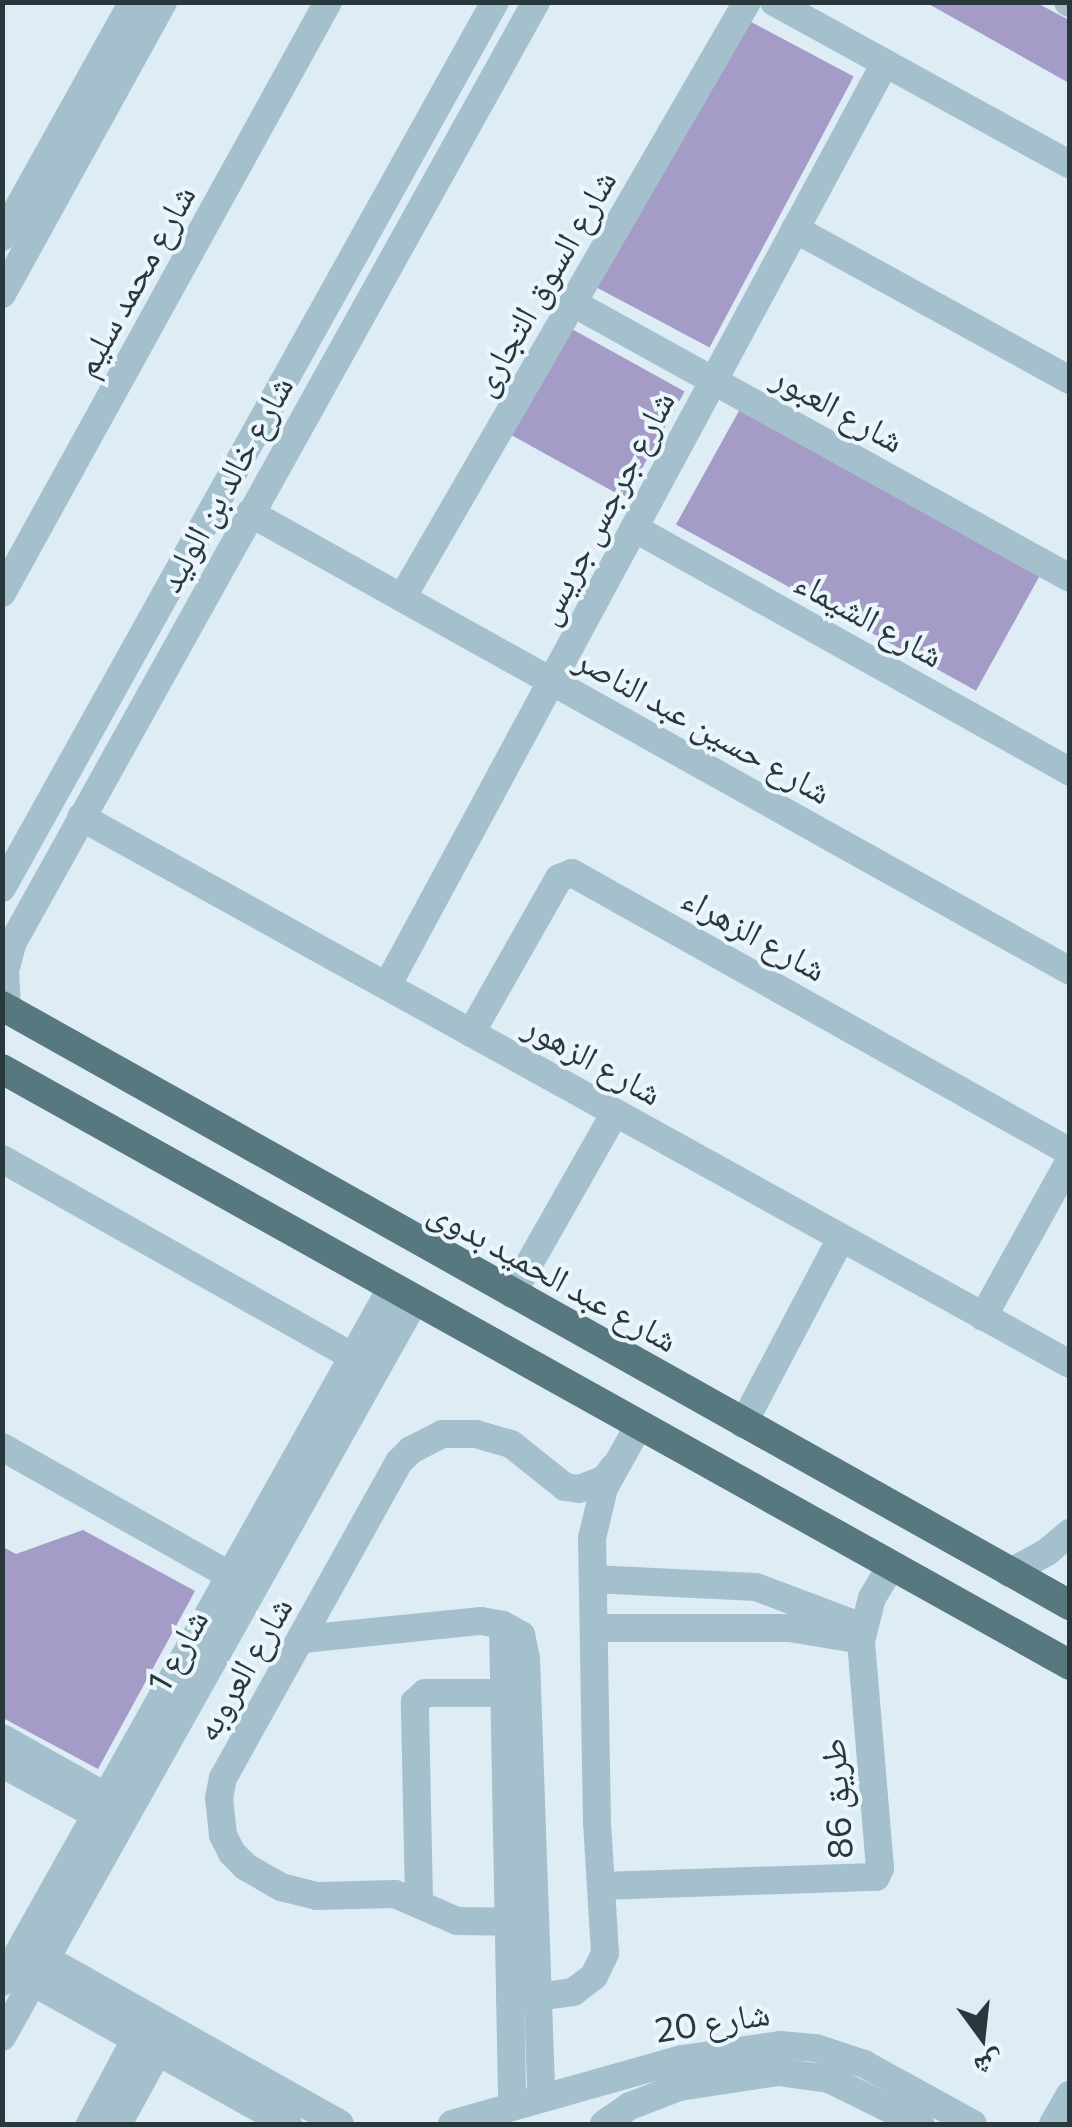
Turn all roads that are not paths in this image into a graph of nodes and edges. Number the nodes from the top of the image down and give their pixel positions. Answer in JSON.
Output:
{"nodes":[{"id":1,"x":133,"y":2,"type":"edge"},
{"id":2,"x":163,"y":2,"type":"edge"},
{"id":3,"x":328,"y":2,"type":"edge"},
{"id":4,"x":496,"y":2,"type":"edge"},
{"id":5,"x":536,"y":2,"type":"edge"},
{"id":6,"x":747,"y":2,"type":"edge"},
{"id":7,"x":774,"y":2,"type":"edge"},
{"id":8,"x":884,"y":63,"type":"junction"},
{"id":9,"x":1070,"y":165,"type":"edge"},
{"id":10,"x":795,"y":229,"type":"junction"},
{"id":11,"x":2,"y":237,"type":"edge"},
{"id":12,"x":2,"y":294,"type":"edge"},
{"id":13,"x":573,"y":303,"type":"junction"},
{"id":14,"x":1070,"y":380,"type":"edge"},
{"id":15,"x":714,"y":381,"type":"junction"},
{"id":16,"x":250,"y":513,"type":"junction"},
{"id":17,"x":634,"y":528,"type":"junction"},
{"id":18,"x":1070,"y":578,"type":"edge"},
{"id":19,"x":2,"y":593,"type":"edge"},
{"id":20,"x":402,"y":598,"type":"junction"},
{"id":21,"x":551,"y":681,"type":"junction"},
{"id":22,"x":1070,"y":772,"type":"edge"},
{"id":23,"x":81,"y":817,"type":"junction"},
{"id":24,"x":2,"y":888,"type":"edge"},
{"id":25,"x":5,"y":954,"type":"edge"},
{"id":26,"x":1070,"y":970,"type":"edge"},
{"id":27,"x":387,"y":986,"type":"junction"},
{"id":28,"x":4,"y":1008,"type":"edge"},
{"id":29,"x":471,"y":1033,"type":"junction"},
{"id":30,"x":2,"y":1069,"type":"edge"},
{"id":31,"x":615,"y":1113,"type":"junction"},
{"id":32,"x":1070,"y":1152,"type":"edge"},
{"id":33,"x":2,"y":1159,"type":"edge"},
{"id":34,"x":1070,"y":1160,"type":"edge"},
{"id":35,"x":841,"y":1238,"type":"junction"},
{"id":36,"x":403,"y":1293,"type":"junction"},
{"id":37,"x":512,"y":1294,"type":"junction"},
{"id":38,"x":984,"y":1317,"type":"junction"},
{"id":39,"x":351,"y":1356,"type":"junction"},
{"id":40,"x":1070,"y":1364,"type":"edge"},
{"id":41,"x":743,"y":1424,"type":"junction"},
{"id":42,"x":639,"y":1425,"type":"junction"},
{"id":43,"x":2,"y":1447,"type":"edge"},
{"id":44,"x":613,"y":1468,"type":"junction"},
{"id":45,"x":1070,"y":1533,"type":"edge"},
{"id":46,"x":891,"y":1566,"type":"junction"},
{"id":47,"x":1009,"y":1573,"type":"junction"},
{"id":48,"x":593,"y":1580,"type":"junction"},
{"id":49,"x":241,"y":1582,"type":"junction"},
{"id":50,"x":1070,"y":1606,"type":"edge"},
{"id":51,"x":594,"y":1628,"type":"junction"},
{"id":52,"x":862,"y":1634,"type":"junction"},
{"id":53,"x":303,"y":1640,"type":"junction"},
{"id":54,"x":1070,"y":1665,"type":"edge"},
{"id":55,"x":516,"y":1693,"type":"junction"},
{"id":56,"x":2,"y":1738,"type":"edge"},
{"id":57,"x":2,"y":1764,"type":"edge"},
{"id":58,"x":113,"y":1812,"type":"junction"},
{"id":59,"x":601,"y":1886,"type":"junction"},
{"id":60,"x":419,"y":1902,"type":"junction"},
{"id":61,"x":522,"y":1922,"type":"junction"},
{"id":62,"x":23,"y":1968,"type":"edge"},
{"id":63,"x":524,"y":2000,"type":"junction"},
{"id":64,"x":153,"y":2035,"type":"junction"},
{"id":65,"x":2,"y":2037,"type":"edge"},
{"id":66,"x":685,"y":2072,"type":"junction"},
{"id":67,"x":1070,"y":2094,"type":"edge"},
{"id":68,"x":542,"y":2098,"type":"junction"},
{"id":69,"x":512,"y":2106,"type":"junction"},
{"id":70,"x":916,"y":2123,"type":"edge"},
{"id":71,"x":90,"y":2124,"type":"edge"},
{"id":72,"x":118,"y":2124,"type":"edge"},
{"id":73,"x":288,"y":2124,"type":"edge"},
{"id":74,"x":340,"y":2124,"type":"edge"},
{"id":75,"x":452,"y":2124,"type":"edge"},
{"id":76,"x":604,"y":2124,"type":"edge"},
{"id":77,"x":973,"y":2124,"type":"edge"},
{"id":78,"x":1053,"y":2124,"type":"edge"}],
"edges":[{"from":1,"to":11,"type":"street"},
{"from":2,"to":12,"type":"street"},
{"from":3,"to":19,"type":"street","name":"شارع محمد سليم"},
{"from":4,"to":24,"type":"street","name":"شارع خالد بن الوليد"},
{"from":5,"to":16,"type":"street","name":"شارع خالد بن الوليد"},
{"from":6,"to":13,"type":"street","name":"شارع السوق التجارى"},
{"from":7,"to":8,"type":"street"},
{"from":8,"to":9,"type":"street"},
{"from":8,"to":10,"type":"street","name":"شارع جرجس جريس"},
{"from":10,"to":14,"type":"street"},
{"from":10,"to":15,"type":"street","name":"شارع جرجس جريس"},
{"from":13,"to":15,"type":"street","name":"شارع العبور"},
{"from":13,"to":20,"type":"street","name":"شارع السوق التجارى"},
{"from":15,"to":17,"type":"street","name":"شارع جرجس جريس"},
{"from":15,"to":18,"type":"street","name":"شارع العبور"},
{"from":16,"to":20,"type":"street","name":"شارع حسين عبد الناصر"},
{"from":16,"to":23,"type":"street","name":"شارع خالد بن الوليد"},
{"from":17,"to":21,"type":"street","name":"شارع جرجس جريس"},
{"from":17,"to":22,"type":"street","name":"شارع الشيماء"},
{"from":20,"to":21,"type":"street","name":"شارع حسين عبد الناصر"},
{"from":21,"to":26,"type":"street","name":"شارع حسين عبد الناصر"},
{"from":21,"to":27,"type":"street","name":"شارع جرجس جريس"},
{"from":23,"to":25,"type":"street","name":"شارع خالد بن الوليد"},
{"from":23,"to":27,"type":"street","name":"شارع الزهور"},
{"from":25,"to":28,"type":"street","name":"شارع خالد بن الوليد"},
{"from":27,"to":29,"type":"street","name":"شارع الزهور"},
{"from":28,"to":37,"type":"main road","name":"شارع عبد الحميد بدوى"},
{"from":29,"to":31,"type":"street","name":"شارع الزهور"},
{"from":29,"to":32,"type":"street","name":"شارع الزهراء"},
{"from":30,"to":36,"type":"main road"},
{"from":31,"to":35,"type":"street","name":"شارع الزهور"},
{"from":31,"to":37,"type":"street"},
{"from":33,"to":39,"type":"street"},
{"from":34,"to":38,"type":"street"},
{"from":35,"to":38,"type":"street","name":"شارع الزهور"},
{"from":35,"to":41,"type":"street"},
{"from":36,"to":39,"type":"street","name":"شارع 1"},
{"from":36,"to":42,"type":"main road"},
{"from":36,"to":49,"type":"street","name":"شارع 1"},
{"from":37,"to":41,"type":"main road","name":"شارع عبد الحميد بدوى"},
{"from":38,"to":40,"type":"street","name":"شارع الزهور"},
{"from":39,"to":49,"type":"street","name":"شارع 1"},
{"from":41,"to":47,"type":"main road","name":"شارع عبد الحميد بدوى"},
{"from":42,"to":44,"type":"street"},
{"from":42,"to":46,"type":"main road"},
{"from":43,"to":49,"type":"street"},
{"from":44,"to":48,"type":"street"},
{"from":44,"to":53,"type":"street","name":"شارع العروبه"},
{"from":45,"to":47,"type":"street"},
{"from":46,"to":52,"type":"street","name":"طريق 86"},
{"from":46,"to":54,"type":"main road"},
{"from":47,"to":50,"type":"main road","name":"شارع عبد الحميد بدوى"},
{"from":48,"to":51,"type":"street"},
{"from":48,"to":52,"type":"street"},
{"from":49,"to":58,"type":"street","name":"شارع 1"},
{"from":51,"to":52,"type":"street"},
{"from":51,"to":59,"type":"street"},
{"from":52,"to":59,"type":"street","name":"طريق 86"},
{"from":53,"to":55,"type":"street"},
{"from":53,"to":60,"type":"street","name":"شارع العروبه"},
{"from":55,"to":60,"type":"street"},
{"from":55,"to":61,"type":"street"},
{"from":56,"to":58,"type":"street"},
{"from":57,"to":58,"type":"street"},
{"from":58,"to":62,"type":"street","name":"شارع 1"},
{"from":59,"to":63,"type":"street"},
{"from":60,"to":61,"type":"street","name":"شارع العروبه"},
{"from":61,"to":63,"type":"street"},
{"from":62,"to":64,"type":"street"},
{"from":62,"to":65,"type":"street","name":"شارع 1"},
{"from":63,"to":68,"type":"street"},
{"from":63,"to":69,"type":"street"},
{"from":64,"to":71,"type":"street"},
{"from":64,"to":72,"type":"street"},
{"from":64,"to":73,"type":"street"},
{"from":64,"to":74,"type":"street"},
{"from":66,"to":68,"type":"street","name":"شارع 20"},
{"from":66,"to":70,"type":"street","name":"شارع 20"},
{"from":66,"to":76,"type":"street","name":"شارع 20"},
{"from":66,"to":77,"type":"street","name":"شارع 20"},
{"from":67,"to":78,"type":"street"},
{"from":68,"to":69,"type":"street","name":"شارع 20"},
{"from":69,"to":75,"type":"street","name":"شارع 20"}]}
